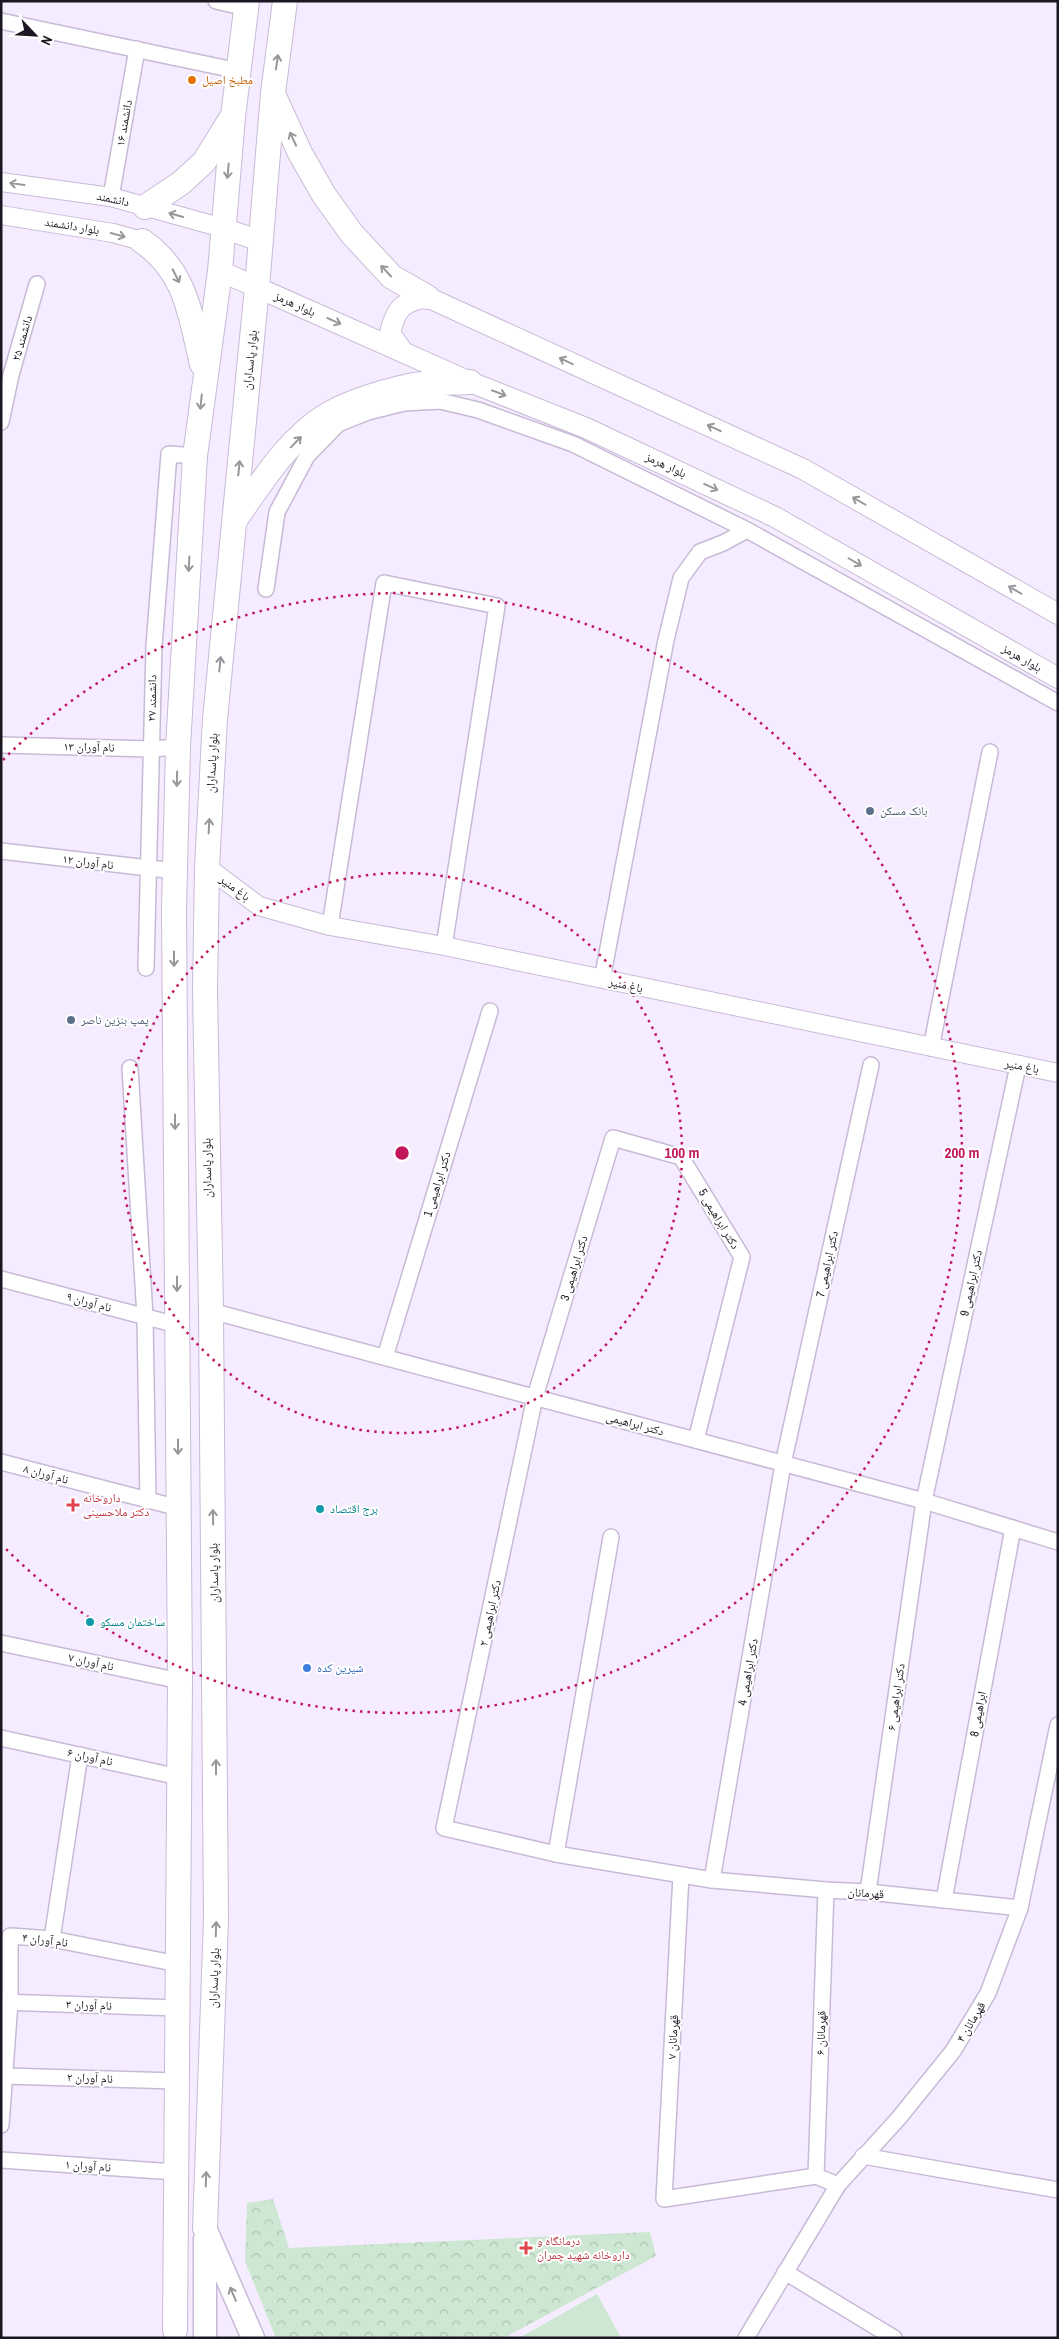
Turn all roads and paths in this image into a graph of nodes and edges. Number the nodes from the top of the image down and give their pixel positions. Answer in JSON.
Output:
{"nodes":[{"id":1,"x":216,"y":1,"type":"edge"},
{"id":2,"x":285,"y":1,"type":"edge"},
{"id":3,"x":246,"y":4,"type":"edge"},
{"id":4,"x":1,"y":20,"type":"edge"},
{"id":5,"x":137,"y":49,"type":"junction"},
{"id":6,"x":239,"y":71,"type":"junction"},
{"id":7,"x":272,"y":93,"type":"junction"},
{"id":8,"x":233,"y":117,"type":"junction"},
{"id":9,"x":1,"y":182,"type":"edge"},
{"id":10,"x":111,"y":197,"type":"junction"},
{"id":11,"x":144,"y":207,"type":"junction"},
{"id":12,"x":1,"y":215,"type":"edge"},
{"id":13,"x":223,"y":228,"type":"junction"},
{"id":14,"x":260,"y":241,"type":"junction"},
{"id":15,"x":142,"y":242,"type":"joint"},
{"id":16,"x":220,"y":271,"type":"junction"},
{"id":17,"x":37,"y":284,"type":"dead end"},
{"id":18,"x":257,"y":287,"type":"junction"},
{"id":19,"x":427,"y":297,"type":"junction"},
{"id":20,"x":403,"y":352,"type":"junction"},
{"id":21,"x":6,"y":374,"type":"edge"},
{"id":22,"x":204,"y":375,"type":"junction"},
{"id":23,"x":470,"y":382,"type":"junction"},
{"id":24,"x":1,"y":422,"type":"edge"},
{"id":25,"x":195,"y":456,"type":"junction"},
{"id":26,"x":234,"y":521,"type":"junction"},
{"id":27,"x":747,"y":530,"type":"junction"},
{"id":28,"x":266,"y":590,"type":"dead end"},
{"id":29,"x":1058,"y":614,"type":"edge"},
{"id":30,"x":1058,"y":678,"type":"edge"},
{"id":31,"x":1058,"y":703,"type":"edge"},
{"id":32,"x":1,"y":745,"type":"edge"},
{"id":33,"x":178,"y":747,"type":"junction"},
{"id":34,"x":151,"y":748,"type":"junction"},
{"id":35,"x":990,"y":752,"type":"dead end"},
{"id":36,"x":1,"y":851,"type":"edge"},
{"id":37,"x":207,"y":866,"type":"junction"},
{"id":38,"x":147,"y":869,"type":"junction"},
{"id":39,"x":175,"y":871,"type":"junction"},
{"id":40,"x":330,"y":926,"type":"junction"},
{"id":41,"x":444,"y":946,"type":"junction"},
{"id":42,"x":146,"y":968,"type":"dead end"},
{"id":43,"x":602,"y":980,"type":"junction"},
{"id":44,"x":490,"y":1012,"type":"dead end"},
{"id":45,"x":932,"y":1048,"type":"junction"},
{"id":46,"x":871,"y":1065,"type":"dead end"},
{"id":47,"x":1018,"y":1066,"type":"junction"},
{"id":48,"x":130,"y":1068,"type":"dead end"},
{"id":49,"x":1058,"y":1073,"type":"edge"},
{"id":50,"x":612,"y":1138,"type":"joint"},
{"id":51,"x":1,"y":1280,"type":"edge"},
{"id":52,"x":211,"y":1311,"type":"junction"},
{"id":53,"x":144,"y":1317,"type":"junction"},
{"id":54,"x":177,"y":1325,"type":"junction"},
{"id":55,"x":385,"y":1357,"type":"junction"},
{"id":56,"x":536,"y":1397,"type":"junction"},
{"id":57,"x":696,"y":1440,"type":"junction"},
{"id":58,"x":1,"y":1462,"type":"edge"},
{"id":59,"x":783,"y":1464,"type":"junction"},
{"id":60,"x":148,"y":1501,"type":"junction"},
{"id":61,"x":924,"y":1501,"type":"junction"},
{"id":62,"x":178,"y":1508,"type":"junction"},
{"id":63,"x":1012,"y":1528,"type":"junction"},
{"id":64,"x":611,"y":1537,"type":"dead end"},
{"id":65,"x":1058,"y":1542,"type":"edge"},
{"id":66,"x":1,"y":1643,"type":"edge"},
{"id":67,"x":180,"y":1681,"type":"junction"},
{"id":68,"x":1058,"y":1725,"type":"edge"},
{"id":69,"x":1,"y":1738,"type":"edge"},
{"id":70,"x":80,"y":1755,"type":"junction"},
{"id":71,"x":179,"y":1777,"type":"junction"},
{"id":72,"x":444,"y":1828,"type":"joint"},
{"id":73,"x":556,"y":1854,"type":"junction"},
{"id":74,"x":681,"y":1874,"type":"junction"},
{"id":75,"x":712,"y":1880,"type":"junction"},
{"id":76,"x":826,"y":1890,"type":"junction"},
{"id":77,"x":868,"y":1892,"type":"junction"},
{"id":78,"x":944,"y":1900,"type":"junction"},
{"id":79,"x":1020,"y":1908,"type":"junction"},
{"id":80,"x":52,"y":1939,"type":"junction"},
{"id":81,"x":178,"y":1964,"type":"junction"},
{"id":82,"x":6,"y":2002,"type":"edge"},
{"id":83,"x":177,"y":2008,"type":"junction"},
{"id":84,"x":5,"y":2076,"type":"junction"},
{"id":85,"x":176,"y":2081,"type":"junction"},
{"id":86,"x":1,"y":2125,"type":"edge"},
{"id":87,"x":863,"y":2156,"type":"junction"},
{"id":88,"x":1,"y":2160,"type":"edge"},
{"id":89,"x":175,"y":2172,"type":"junction"},
{"id":90,"x":816,"y":2176,"type":"junction"},
{"id":91,"x":838,"y":2185,"type":"junction"},
{"id":92,"x":1058,"y":2190,"type":"edge"},
{"id":93,"x":205,"y":2228,"type":"junction"},
{"id":94,"x":785,"y":2272,"type":"junction"},
{"id":95,"x":174,"y":2335,"type":"edge"},
{"id":96,"x":205,"y":2338,"type":"edge"},
{"id":97,"x":253,"y":2338,"type":"edge"},
{"id":98,"x":746,"y":2338,"type":"edge"},
{"id":99,"x":894,"y":2338,"type":"edge"}],
"edges":[{"from":1,"to":3,"type":"street"},
{"from":7,"to":2,"type":"highway","name":"بلوار پاسداران","one_way":true},
{"from":3,"to":6,"type":"highway"},
{"from":4,"to":5,"type":"street"},
{"from":5,"to":6,"type":"street"},
{"from":5,"to":10,"type":"street","name":"دانشمند ۱۶"},
{"from":6,"to":8,"type":"highway"},
{"from":7,"to":14,"type":"highway","name":"بلوار پاسداران"},
{"from":19,"to":7,"type":"highway","one_way":true},
{"from":8,"to":11,"type":"highway"},
{"from":8,"to":13,"type":"highway","one_way":true},
{"from":10,"to":9,"type":"street","name":"دانشمند","one_way":true},
{"from":10,"to":11,"type":"street","name":"دانشمند"},
{"from":13,"to":11,"type":"street","name":"دانشمند","one_way":true},
{"from":12,"to":15,"type":"street","name":"بلوار دانشمند","one_way":true},
{"from":13,"to":14,"type":"main road"},
{"from":13,"to":16,"type":"highway"},
{"from":14,"to":18,"type":"highway","name":"بلوار پاسداران"},
{"from":15,"to":22,"type":"highway","one_way":true},
{"from":16,"to":18,"type":"main road","name":"بلوار هرمز"},
{"from":16,"to":22,"type":"highway"},
{"from":17,"to":21,"type":"street","name":"دانشمند ۲۵"},
{"from":18,"to":20,"type":"main road","name":"بلوار هرمز","one_way":true},
{"from":26,"to":18,"type":"highway","name":"بلوار پاسداران","one_way":true},
{"from":19,"to":20,"type":"main road"},
{"from":29,"to":19,"type":"main road","one_way":true},
{"from":20,"to":23,"type":"main road","name":"بلوار هرمز"},
{"from":21,"to":24,"type":"street","name":"دانشمند ۲۵"},
{"from":22,"to":25,"type":"highway","one_way":true},
{"from":26,"to":23,"type":"highway","one_way":true},
{"from":23,"to":30,"type":"main road","name":"بلوار هرمز","one_way":true},
{"from":25,"to":33,"type":"highway","one_way":true},
{"from":25,"to":34,"type":"street","name":"دانشمند ۲۷"},
{"from":37,"to":26,"type":"highway","name":"بلوار پاسداران","one_way":true},
{"from":27,"to":28,"type":"street"},
{"from":27,"to":31,"type":"street"},
{"from":27,"to":43,"type":"street"},
{"from":32,"to":34,"type":"street","name":"نام آوران ۱۳"},
{"from":33,"to":34,"type":"street","name":"نام آوران ۱۳"},
{"from":33,"to":39,"type":"highway","one_way":true},
{"from":34,"to":38,"type":"street","name":"دانشمند ۲۷"},
{"from":35,"to":45,"type":"street"},
{"from":36,"to":38,"type":"street","name":"نام آوران ۱۲"},
{"from":37,"to":40,"type":"street","name":"باغ منیر"},
{"from":37,"to":52,"type":"highway","name":"بلوار پاسداران"},
{"from":38,"to":39,"type":"street","name":"نام آوران ۱۲"},
{"from":38,"to":42,"type":"street","name":"دانشمند ۲۷"},
{"from":39,"to":54,"type":"highway","one_way":true},
{"from":40,"to":41,"type":"street","name":"باغ منیر"},
{"from":40,"to":41,"type":"street"},
{"from":41,"to":43,"type":"street","name":"باغ منیر"},
{"from":43,"to":45,"type":"street","name":"باغ منیر"},
{"from":44,"to":55,"type":"street","name":"دکتر ابراهیمی 1"},
{"from":45,"to":47,"type":"street","name":"باغ منیر"},
{"from":46,"to":59,"type":"street","name":"دکتر ابراهیمی 7"},
{"from":47,"to":49,"type":"street","name":"باغ منیر"},
{"from":47,"to":61,"type":"street","name":"دکتر ابراهیمی 9"},
{"from":48,"to":53,"type":"street"},
{"from":50,"to":56,"type":"street","name":"دکتر ابراهیمی 3"},
{"from":50,"to":57,"type":"street","name":"دکتر ابراهیمی 5"},
{"from":51,"to":53,"type":"street","name":"نام آوران ۹"},
{"from":52,"to":55,"type":"street","name":"دکتر ابراهیمی"},
{"from":93,"to":52,"type":"highway","name":"بلوار پاسداران","one_way":true},
{"from":53,"to":54,"type":"street","name":"نام آوران ۹"},
{"from":53,"to":60,"type":"street"},
{"from":54,"to":62,"type":"highway","one_way":true},
{"from":55,"to":56,"type":"street","name":"دکتر ابراهیمی"},
{"from":56,"to":57,"type":"street","name":"دکتر ابراهیمی"},
{"from":56,"to":72,"type":"street","name":"دکتر ابراهیمی ۲"},
{"from":57,"to":59,"type":"street","name":"دکتر ابراهیمی"},
{"from":58,"to":60,"type":"street","name":"نام آوران ۸"},
{"from":59,"to":61,"type":"street","name":"دکتر ابراهیمی"},
{"from":59,"to":75,"type":"street","name":"دکتر ابراهیمی 4"},
{"from":60,"to":62,"type":"street","name":"نام آوران ۸"},
{"from":61,"to":63,"type":"street","name":"دکتر ابراهیمی"},
{"from":61,"to":77,"type":"street","name":"دکتر ابراهیمی ۶"},
{"from":62,"to":67,"type":"highway"},
{"from":63,"to":65,"type":"street","name":"دکتر ابراهیمی"},
{"from":63,"to":78,"type":"street","name":"ابراهیمی 8"},
{"from":64,"to":73,"type":"street"},
{"from":66,"to":67,"type":"street","name":"نام آوران ۷"},
{"from":67,"to":71,"type":"highway"},
{"from":68,"to":79,"type":"street","name":"قهرمانان ۴"},
{"from":69,"to":70,"type":"street","name":"نام آوران ۶"},
{"from":70,"to":71,"type":"street","name":"نام آوران ۶"},
{"from":70,"to":80,"type":"street"},
{"from":71,"to":81,"type":"highway"},
{"from":72,"to":73,"type":"street","name":"قهرمانان"},
{"from":73,"to":74,"type":"street","name":"قهرمانان"},
{"from":74,"to":75,"type":"street","name":"قهرمانان"},
{"from":74,"to":90,"type":"street","name":"قهرمانان ۷"},
{"from":75,"to":76,"type":"street","name":"قهرمانان"},
{"from":76,"to":77,"type":"street","name":"قهرمانان"},
{"from":76,"to":90,"type":"street","name":"قهرمانان ۶"},
{"from":77,"to":78,"type":"street","name":"قهرمانان"},
{"from":78,"to":79,"type":"street","name":"قهرمانان"},
{"from":79,"to":87,"type":"street","name":"قهرمانان ۴"},
{"from":80,"to":81,"type":"street","name":"نام آوران ۴"},
{"from":80,"to":82,"type":"street","name":"نام آوران ۴"},
{"from":81,"to":83,"type":"highway"},
{"from":82,"to":83,"type":"street","name":"نام آوران ۳"},
{"from":82,"to":84,"type":"street","name":"نام آوران ۴"},
{"from":83,"to":85,"type":"highway"},
{"from":84,"to":85,"type":"street","name":"نام آوران ۲"},
{"from":84,"to":86,"type":"street","name":"نام آوران ۴"},
{"from":85,"to":89,"type":"highway"},
{"from":87,"to":91,"type":"street","name":"قهرمانان ۴"},
{"from":87,"to":92,"type":"street"},
{"from":88,"to":89,"type":"street","name":"نام آوران ۱"},
{"from":89,"to":95,"type":"highway"},
{"from":90,"to":91,"type":"street"},
{"from":91,"to":94,"type":"street","name":"قهرمانان ۴"},
{"from":93,"to":96,"type":"main road","name":"بلوار پاسداران"},
{"from":97,"to":93,"type":"main road","one_way":true},
{"from":94,"to":98,"type":"street","name":"قهرمانان ۴"},
{"from":94,"to":99,"type":"street"}]}
